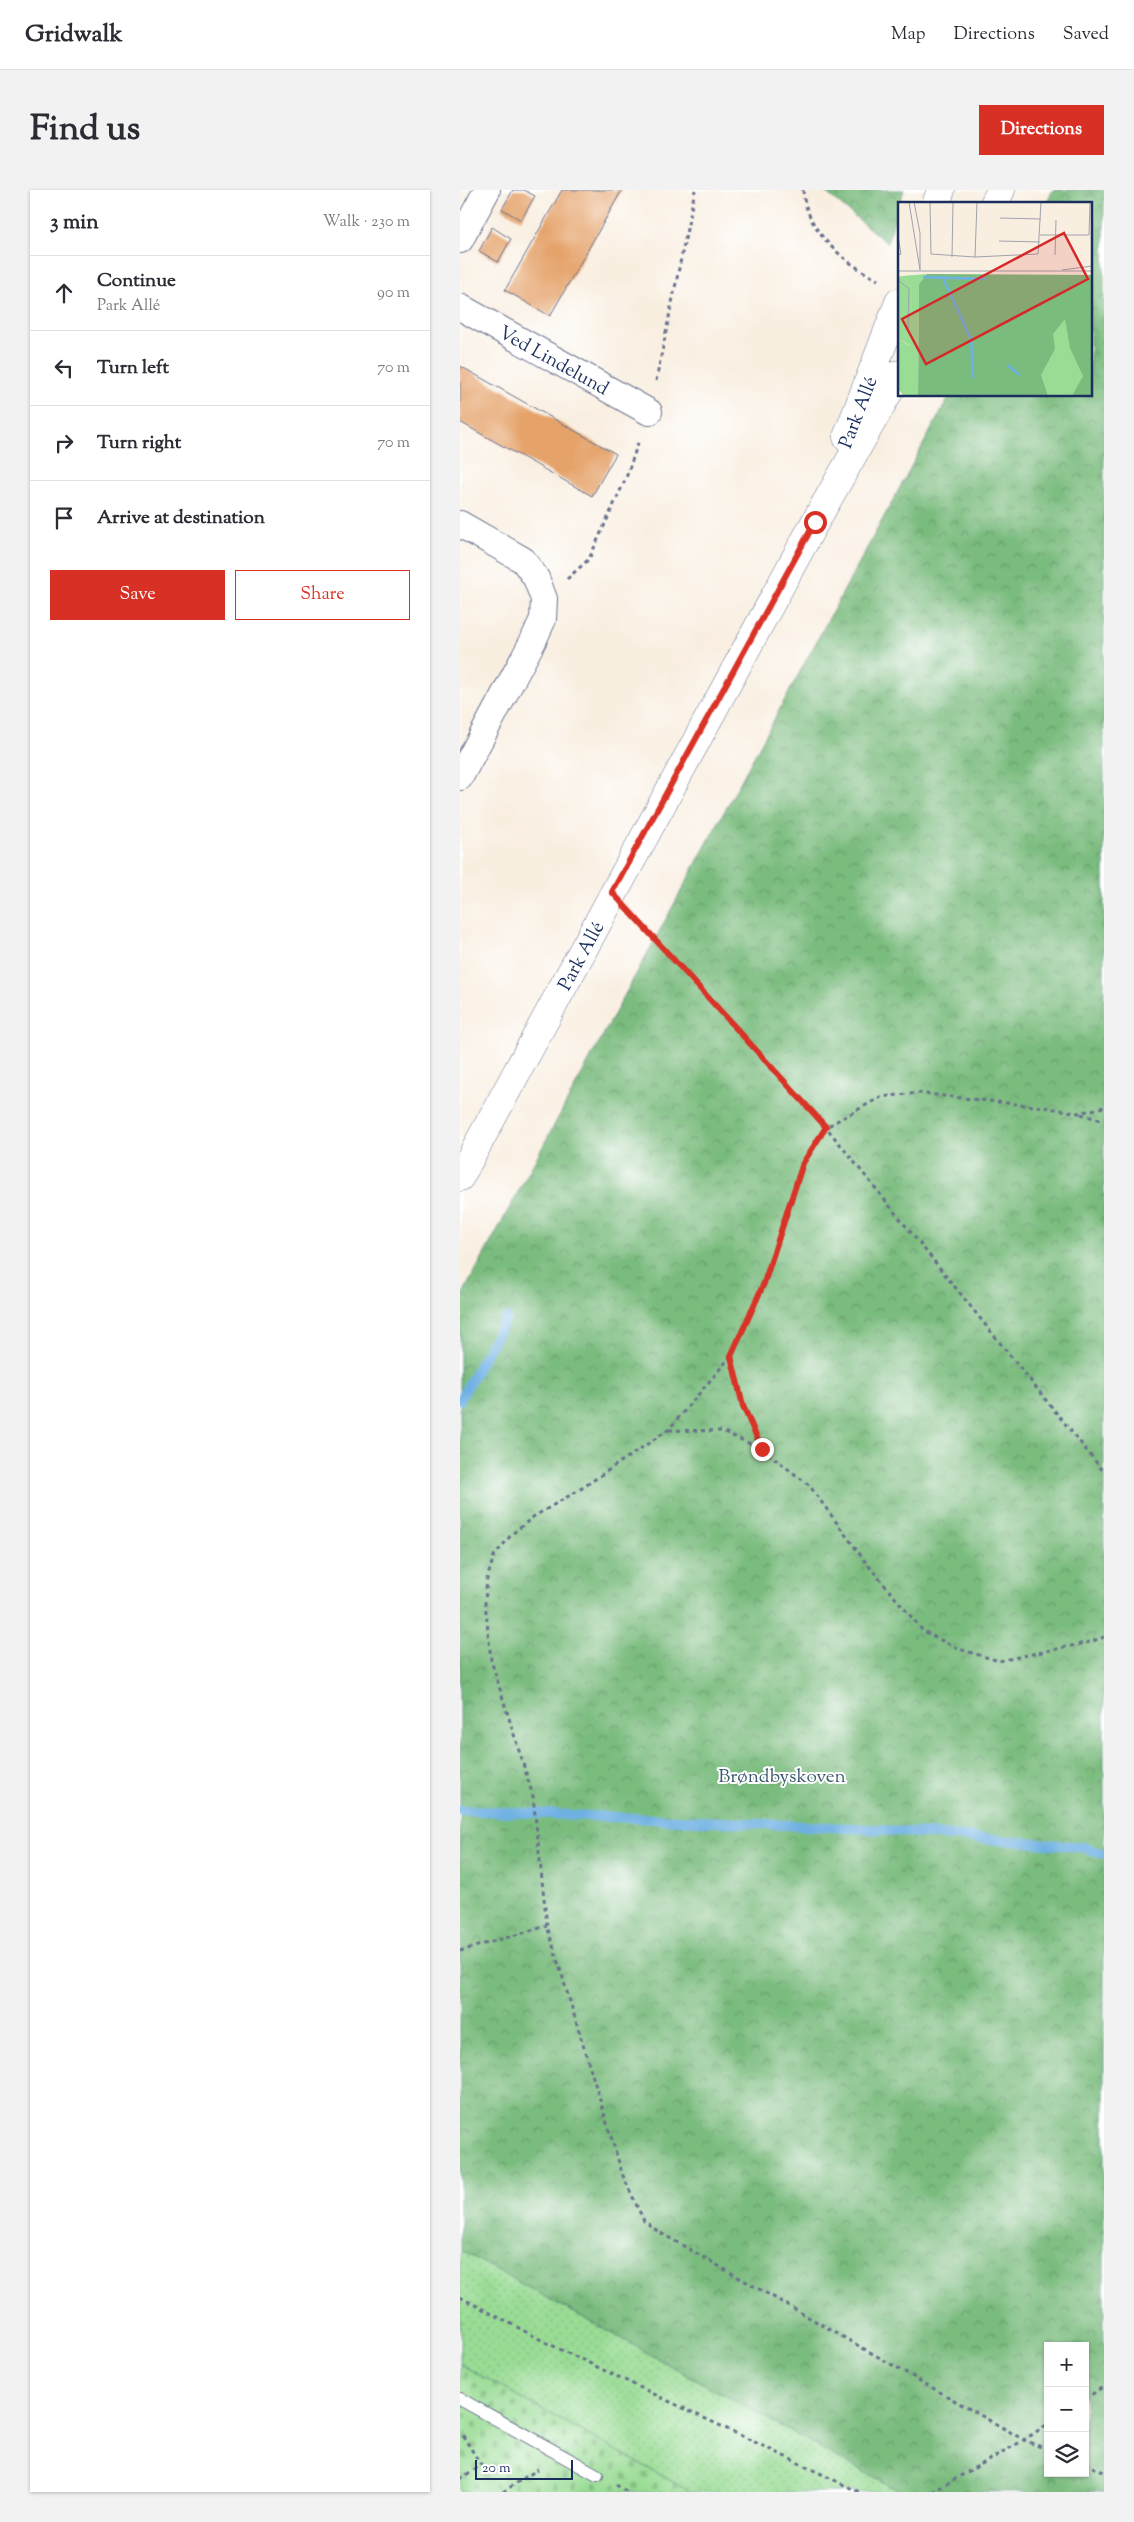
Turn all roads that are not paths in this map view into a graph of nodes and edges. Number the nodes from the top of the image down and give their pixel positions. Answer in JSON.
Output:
{"nodes":[{"id":1,"x":487,"y":190,"type":"edge"},
{"id":2,"x":941,"y":190,"type":"edge"},
{"id":3,"x":1001,"y":190,"type":"edge"},
{"id":4,"x":937,"y":202,"type":"edge"},
{"id":5,"x":995,"y":202,"type":"edge"},
{"id":6,"x":460,"y":240,"type":"edge"},
{"id":7,"x":891,"y":292,"type":"edge"},
{"id":8,"x":460,"y":307,"type":"edge"},
{"id":9,"x":898,"y":376,"type":"edge"},
{"id":10,"x":649,"y":412,"type":"dead end"},
{"id":11,"x":815,"y":522,"type":"junction"},
{"id":12,"x":460,"y":524,"type":"edge"},
{"id":13,"x":460,"y":777,"type":"edge"},
{"id":14,"x":460,"y":1176,"type":"edge"},
{"id":15,"x":460,"y":2399,"type":"edge"},
{"id":16,"x":597,"y":2475,"type":"dead end"}],
"edges":[{"from":1,"to":6,"type":"street"},
{"from":2,"to":4,"type":"street"},
{"from":3,"to":5,"type":"street"},
{"from":7,"to":11,"type":"street","name":"Park Allé"},
{"from":8,"to":10,"type":"street","name":"Ved Lindelund"},
{"from":9,"to":11,"type":"street","name":"Park Allé"},
{"from":11,"to":14,"type":"street","name":"Park Allé"},
{"from":12,"to":13,"type":"street"},
{"from":15,"to":16,"type":"lane"}]}
